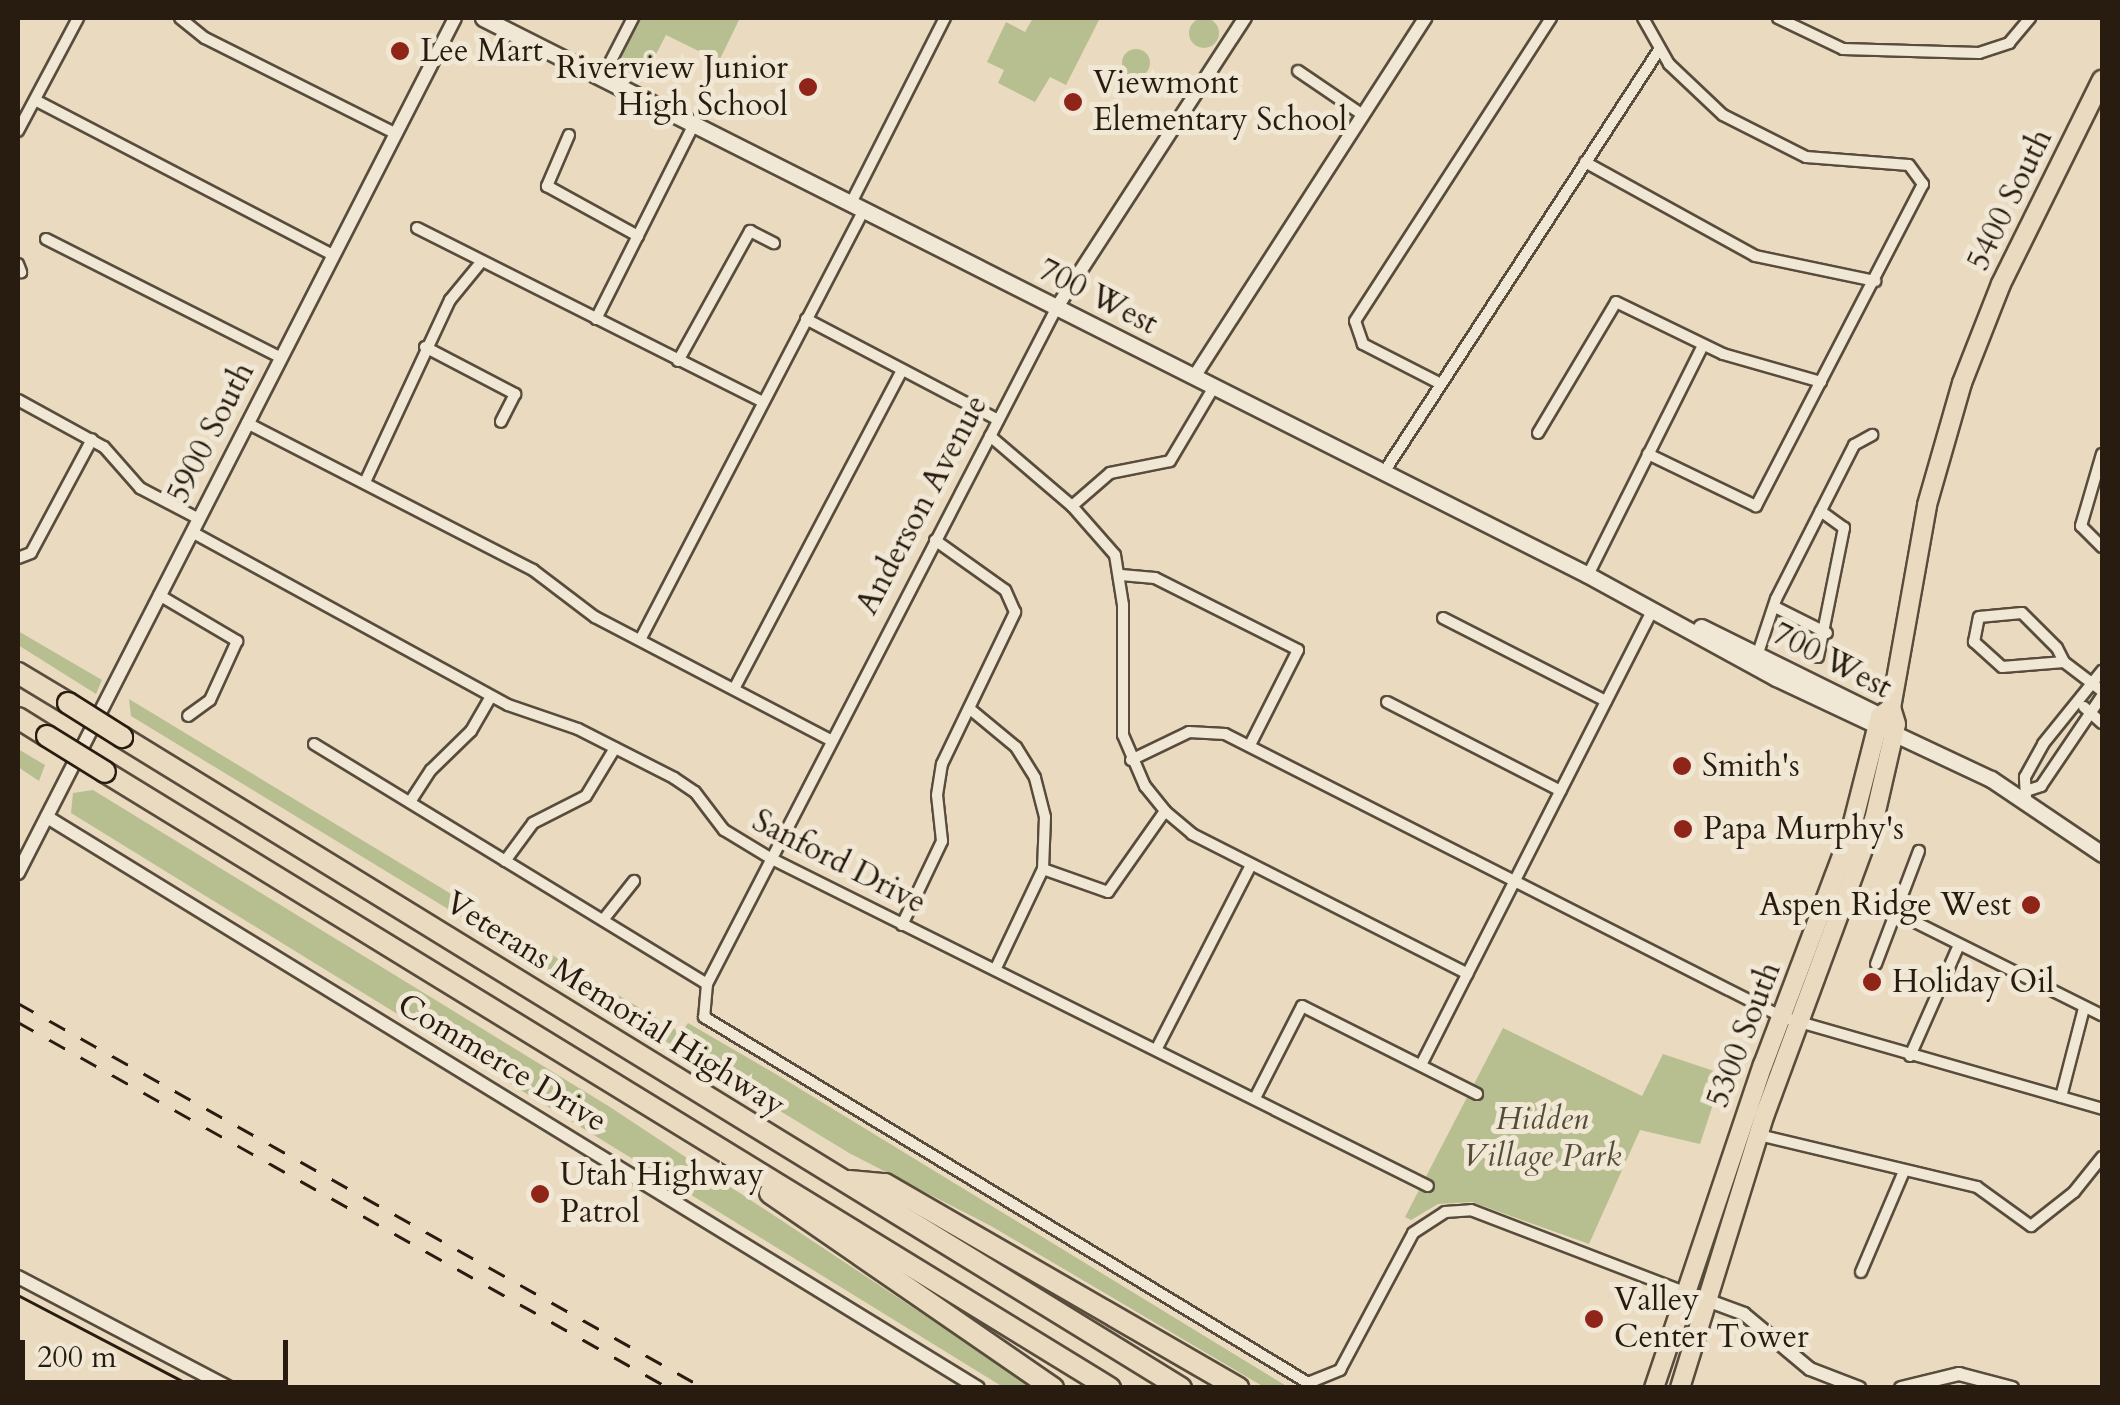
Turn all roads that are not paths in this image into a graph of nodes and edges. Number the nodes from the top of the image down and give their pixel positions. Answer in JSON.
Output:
{"nodes":[{"id":1,"x":78,"y":18,"type":"edge"},
{"id":2,"x":180,"y":18,"type":"edge"},
{"id":3,"x":455,"y":18,"type":"edge"},
{"id":4,"x":482,"y":18,"type":"edge"},
{"id":5,"x":632,"y":18,"type":"edge"},
{"id":6,"x":944,"y":18,"type":"edge"},
{"id":7,"x":1245,"y":18,"type":"edge"},
{"id":8,"x":1425,"y":18,"type":"edge"},
{"id":9,"x":1551,"y":18,"type":"edge"},
{"id":10,"x":1643,"y":18,"type":"edge"},
{"id":11,"x":1778,"y":18,"type":"edge"},
{"id":12,"x":2030,"y":18,"type":"edge"},
{"id":13,"x":1658,"y":50,"type":"junction"},
{"id":14,"x":1298,"y":71,"type":"dead end"},
{"id":15,"x":602,"y":78,"type":"junction"},
{"id":16,"x":2102,"y":80,"type":"edge"},
{"id":17,"x":34,"y":100,"type":"junction"},
{"id":18,"x":1362,"y":115,"type":"junction"},
{"id":19,"x":694,"y":124,"type":"junction"},
{"id":20,"x":18,"y":131,"type":"edge"},
{"id":21,"x":394,"y":133,"type":"junction"},
{"id":22,"x":568,"y":135,"type":"dead end"},
{"id":23,"x":1585,"y":162,"type":"junction"},
{"id":24,"x":857,"y":207,"type":"junction"},
{"id":25,"x":418,"y":228,"type":"dead end"},
{"id":26,"x":638,"y":236,"type":"junction"},
{"id":27,"x":46,"y":239,"type":"dead end"},
{"id":28,"x":774,"y":242,"type":"dead end"},
{"id":29,"x":332,"y":255,"type":"junction"},
{"id":30,"x":482,"y":261,"type":"junction"},
{"id":31,"x":1875,"y":282,"type":"junction"},
{"id":32,"x":1057,"y":307,"type":"junction"},
{"id":33,"x":596,"y":319,"type":"junction"},
{"id":34,"x":806,"y":320,"type":"junction"},
{"id":35,"x":1702,"y":345,"type":"junction"},
{"id":36,"x":425,"y":346,"type":"junction"},
{"id":37,"x":1974,"y":348,"type":"joint"},
{"id":38,"x":280,"y":357,"type":"junction"},
{"id":39,"x":678,"y":361,"type":"junction"},
{"id":40,"x":902,"y":370,"type":"junction"},
{"id":41,"x":1194,"y":377,"type":"junction"},
{"id":42,"x":1822,"y":382,"type":"junction"},
{"id":43,"x":1440,"y":384,"type":"junction"},
{"id":44,"x":1214,"y":387,"type":"junction"},
{"id":45,"x":18,"y":400,"type":"edge"},
{"id":46,"x":763,"y":402,"type":"junction"},
{"id":47,"x":998,"y":420,"type":"junction"},
{"id":48,"x":501,"y":422,"type":"dead end"},
{"id":49,"x":247,"y":423,"type":"junction"},
{"id":50,"x":1538,"y":433,"type":"dead end"},
{"id":51,"x":1872,"y":435,"type":"dead end"},
{"id":52,"x":990,"y":436,"type":"junction"},
{"id":53,"x":92,"y":439,"type":"junction"},
{"id":54,"x":1648,"y":454,"type":"junction"},
{"id":55,"x":2102,"y":454,"type":"edge"},
{"id":56,"x":1384,"y":472,"type":"junction"},
{"id":57,"x":366,"y":480,"type":"junction"},
{"id":58,"x":1072,"y":506,"type":"junction"},
{"id":59,"x":1821,"y":512,"type":"junction"},
{"id":60,"x":195,"y":526,"type":"junction"},
{"id":61,"x":935,"y":540,"type":"junction"},
{"id":62,"x":2102,"y":547,"type":"edge"},
{"id":63,"x":21,"y":559,"type":"edge"},
{"id":64,"x":1121,"y":575,"type":"junction"},
{"id":65,"x":1588,"y":575,"type":"junction"},
{"id":66,"x":159,"y":595,"type":"junction"},
{"id":67,"x":1776,"y":607,"type":"junction"},
{"id":68,"x":1654,"y":609,"type":"junction"},
{"id":69,"x":1444,"y":618,"type":"dead end"},
{"id":70,"x":1688,"y":626,"type":"junction"},
{"id":71,"x":1827,"y":633,"type":"junction"},
{"id":72,"x":640,"y":640,"type":"junction"},
{"id":73,"x":1758,"y":653,"type":"junction"},
{"id":74,"x":1818,"y":656,"type":"dead end"},
{"id":75,"x":2064,"y":662,"type":"junction"},
{"id":76,"x":2102,"y":671,"type":"edge"},
{"id":77,"x":18,"y":672,"type":"edge"},
{"id":78,"x":2092,"y":681,"type":"junction"},
{"id":79,"x":734,"y":689,"type":"junction"},
{"id":80,"x":2102,"y":694,"type":"edge"},
{"id":81,"x":491,"y":697,"type":"junction"},
{"id":82,"x":2075,"y":700,"type":"junction"},
{"id":83,"x":1606,"y":701,"type":"junction"},
{"id":84,"x":1387,"y":702,"type":"dead end"},
{"id":85,"x":970,"y":710,"type":"junction"},
{"id":86,"x":2089,"y":711,"type":"junction"},
{"id":87,"x":188,"y":716,"type":"dead end"},
{"id":88,"x":18,"y":718,"type":"edge"},
{"id":89,"x":2102,"y":723,"type":"edge"},
{"id":90,"x":1891,"y":725,"type":"junction"},
{"id":91,"x":830,"y":740,"type":"junction"},
{"id":92,"x":314,"y":744,"type":"dead end"},
{"id":93,"x":1250,"y":745,"type":"junction"},
{"id":94,"x":615,"y":748,"type":"junction"},
{"id":95,"x":1131,"y":760,"type":"junction"},
{"id":96,"x":1561,"y":791,"type":"junction"},
{"id":97,"x":2028,"y":794,"type":"junction"},
{"id":98,"x":410,"y":802,"type":"junction"},
{"id":99,"x":1165,"y":811,"type":"junction"},
{"id":100,"x":47,"y":817,"type":"junction"},
{"id":101,"x":1918,"y":851,"type":"dead end"},
{"id":102,"x":2102,"y":854,"type":"edge"},
{"id":103,"x":770,"y":858,"type":"junction"},
{"id":104,"x":505,"y":860,"type":"junction"},
{"id":105,"x":1251,"y":865,"type":"junction"},
{"id":106,"x":1044,"y":868,"type":"junction"},
{"id":107,"x":18,"y":873,"type":"edge"},
{"id":108,"x":634,"y":881,"type":"dead end"},
{"id":109,"x":1515,"y":881,"type":"junction"},
{"id":110,"x":1898,"y":914,"type":"junction"},
{"id":111,"x":603,"y":920,"type":"junction"},
{"id":112,"x":902,"y":925,"type":"junction"},
{"id":113,"x":1960,"y":945,"type":"junction"},
{"id":114,"x":1876,"y":964,"type":"dead end"},
{"id":115,"x":997,"y":966,"type":"junction"},
{"id":116,"x":1468,"y":974,"type":"junction"},
{"id":117,"x":707,"y":984,"type":"junction"},
{"id":118,"x":2084,"y":1008,"type":"junction"},
{"id":119,"x":2102,"y":1015,"type":"edge"},
{"id":120,"x":1790,"y":1020,"type":"junction"},
{"id":121,"x":1157,"y":1048,"type":"junction"},
{"id":122,"x":1910,"y":1056,"type":"junction"},
{"id":123,"x":1421,"y":1066,"type":"junction"},
{"id":124,"x":1477,"y":1094,"type":"dead end"},
{"id":125,"x":1255,"y":1098,"type":"junction"},
{"id":126,"x":2062,"y":1098,"type":"junction"},
{"id":127,"x":2102,"y":1109,"type":"edge"},
{"id":128,"x":1759,"y":1135,"type":"junction"},
{"id":129,"x":2102,"y":1156,"type":"edge"},
{"id":130,"x":1904,"y":1171,"type":"junction"},
{"id":131,"x":757,"y":1175,"type":"junction"},
{"id":132,"x":843,"y":1180,"type":"junction"},
{"id":133,"x":1428,"y":1186,"type":"dead end"},
{"id":134,"x":1861,"y":1272,"type":"dead end"},
{"id":135,"x":18,"y":1278,"type":"edge"},
{"id":136,"x":1685,"y":1292,"type":"junction"},
{"id":137,"x":1707,"y":1300,"type":"junction"},
{"id":138,"x":957,"y":1382,"type":"edge"},
{"id":139,"x":229,"y":1388,"type":"edge"},
{"id":140,"x":978,"y":1388,"type":"edge"},
{"id":141,"x":1053,"y":1388,"type":"edge"},
{"id":142,"x":1110,"y":1388,"type":"edge"},
{"id":143,"x":1181,"y":1388,"type":"edge"},
{"id":144,"x":1238,"y":1388,"type":"edge"},
{"id":145,"x":1654,"y":1388,"type":"edge"},
{"id":146,"x":1680,"y":1388,"type":"edge"},
{"id":147,"x":1859,"y":1388,"type":"edge"},
{"id":148,"x":1901,"y":1388,"type":"edge"},
{"id":149,"x":2012,"y":1388,"type":"edge"}],
"edges":[{"from":1,"to":17,"type":"street"},
{"from":2,"to":21,"type":"street"},
{"from":3,"to":21,"type":"street","name":"5900 South"},
{"from":4,"to":15,"type":"main road","name":"700 West"},
{"from":5,"to":15,"type":"street"},
{"from":6,"to":24,"type":"street"},
{"from":7,"to":32,"type":"street","name":"Anderson Avenue"},
{"from":8,"to":18,"type":"street"},
{"from":9,"to":43,"type":"street"},
{"from":10,"to":13,"type":"street"},
{"from":11,"to":12,"type":"street"},
{"from":13,"to":23,"type":"street"},
{"from":13,"to":31,"type":"street"},
{"from":14,"to":18,"type":"street"},
{"from":15,"to":19,"type":"main road","name":"700 West"},
{"from":16,"to":37,"type":"main road","name":"5400 South"},
{"from":17,"to":20,"type":"street"},
{"from":17,"to":29,"type":"street"},
{"from":18,"to":41,"type":"street"},
{"from":19,"to":24,"type":"main road","name":"700 West"},
{"from":19,"to":26,"type":"street"},
{"from":21,"to":29,"type":"street","name":"5900 South"},
{"from":22,"to":26,"type":"street"},
{"from":23,"to":31,"type":"street"},
{"from":23,"to":43,"type":"street"},
{"from":24,"to":32,"type":"main road","name":"700 West"},
{"from":24,"to":34,"type":"street"},
{"from":25,"to":30,"type":"street"},
{"from":26,"to":33,"type":"street"},
{"from":27,"to":38,"type":"street"},
{"from":28,"to":39,"type":"street"},
{"from":29,"to":38,"type":"street","name":"5900 South"},
{"from":30,"to":33,"type":"street"},
{"from":30,"to":36,"type":"street"},
{"from":31,"to":42,"type":"street"},
{"from":32,"to":41,"type":"main road","name":"700 West"},
{"from":32,"to":47,"type":"street","name":"Anderson Avenue"},
{"from":33,"to":39,"type":"street"},
{"from":34,"to":40,"type":"street"},
{"from":34,"to":46,"type":"street"},
{"from":35,"to":42,"type":"street"},
{"from":35,"to":50,"type":"street"},
{"from":35,"to":54,"type":"street"},
{"from":36,"to":48,"type":"street"},
{"from":36,"to":57,"type":"street"},
{"from":37,"to":90,"type":"main road","name":"5300 South"},
{"from":38,"to":49,"type":"street","name":"5900 South"},
{"from":39,"to":46,"type":"street"},
{"from":40,"to":47,"type":"street"},
{"from":40,"to":79,"type":"street"},
{"from":41,"to":44,"type":"main road","name":"700 West"},
{"from":42,"to":54,"type":"street"},
{"from":43,"to":56,"type":"street"},
{"from":44,"to":56,"type":"main road","name":"700 West"},
{"from":44,"to":58,"type":"street"},
{"from":45,"to":53,"type":"street","name":"Sanford Drive"},
{"from":46,"to":72,"type":"street"},
{"from":47,"to":52,"type":"street","name":"Anderson Avenue"},
{"from":49,"to":57,"type":"street"},
{"from":49,"to":60,"type":"street","name":"5900 South"},
{"from":51,"to":59,"type":"street"},
{"from":52,"to":58,"type":"street"},
{"from":52,"to":61,"type":"street","name":"Anderson Avenue"},
{"from":53,"to":60,"type":"street","name":"Sanford Drive"},
{"from":53,"to":63,"type":"street"},
{"from":54,"to":65,"type":"street"},
{"from":55,"to":62,"type":"street"},
{"from":56,"to":65,"type":"main road","name":"700 West"},
{"from":57,"to":72,"type":"street"},
{"from":58,"to":64,"type":"street"},
{"from":59,"to":67,"type":"street"},
{"from":59,"to":71,"type":"street"},
{"from":60,"to":66,"type":"street","name":"5900 South"},
{"from":60,"to":81,"type":"street","name":"Sanford Drive"},
{"from":61,"to":85,"type":"street"},
{"from":61,"to":91,"type":"street","name":"Anderson Avenue"},
{"from":64,"to":93,"type":"street"},
{"from":64,"to":95,"type":"street"},
{"from":65,"to":68,"type":"main road","name":"700 West"},
{"from":66,"to":87,"type":"street"},
{"from":66,"to":100,"type":"street","name":"5900 South"},
{"from":67,"to":71,"type":"street"},
{"from":67,"to":73,"type":"street"},
{"from":68,"to":70,"type":"main road","name":"700 West"},
{"from":68,"to":83,"type":"street"},
{"from":69,"to":83,"type":"street"},
{"from":70,"to":73,"type":"main road","name":"700 West"},
{"from":70,"to":90,"type":"main road","name":"700 West"},
{"from":71,"to":74,"type":"street"},
{"from":72,"to":79,"type":"street"},
{"from":73,"to":90,"type":"main road","name":"700 West"},
{"from":75,"to":75,"type":"street"},
{"from":75,"to":78,"type":"street"},
{"from":76,"to":78,"type":"street"},
{"from":77,"to":132,"type":"highway","name":"Veterans Memorial Highway","bridge":true},
{"from":78,"to":80,"type":"street"},
{"from":78,"to":82,"type":"street"},
{"from":79,"to":91,"type":"street"},
{"from":80,"to":86,"type":"street"},
{"from":81,"to":94,"type":"street","name":"Sanford Drive"},
{"from":81,"to":98,"type":"street"},
{"from":82,"to":86,"type":"street"},
{"from":82,"to":97,"type":"street"},
{"from":83,"to":96,"type":"street"},
{"from":84,"to":96,"type":"street"},
{"from":85,"to":106,"type":"street"},
{"from":85,"to":112,"type":"street"},
{"from":86,"to":89,"type":"street"},
{"from":86,"to":97,"type":"street"},
{"from":88,"to":131,"type":"highway","bridge":true},
{"from":90,"to":97,"type":"main road"},
{"from":90,"to":120,"type":"main road","name":"5300 South"},
{"from":91,"to":103,"type":"street","name":"Anderson Avenue"},
{"from":92,"to":98,"type":"street"},
{"from":93,"to":95,"type":"street"},
{"from":93,"to":109,"type":"street"},
{"from":94,"to":103,"type":"street","name":"Sanford Drive"},
{"from":94,"to":104,"type":"street"},
{"from":95,"to":99,"type":"street"},
{"from":96,"to":109,"type":"street"},
{"from":97,"to":102,"type":"main road"},
{"from":98,"to":104,"type":"street"},
{"from":99,"to":105,"type":"street"},
{"from":99,"to":106,"type":"street"},
{"from":100,"to":107,"type":"street","name":"5900 South"},
{"from":100,"to":138,"type":"street","name":"Commerce Drive"},
{"from":101,"to":110,"type":"street"},
{"from":103,"to":112,"type":"street","name":"Sanford Drive"},
{"from":103,"to":117,"type":"street","name":"Anderson Avenue"},
{"from":104,"to":111,"type":"street"},
{"from":105,"to":116,"type":"street"},
{"from":105,"to":121,"type":"street"},
{"from":106,"to":115,"type":"street"},
{"from":108,"to":111,"type":"street"},
{"from":109,"to":116,"type":"street"},
{"from":109,"to":120,"type":"street"},
{"from":110,"to":113,"type":"street"},
{"from":110,"to":114,"type":"street"},
{"from":111,"to":117,"type":"street"},
{"from":112,"to":115,"type":"street","name":"Sanford Drive"},
{"from":113,"to":118,"type":"street"},
{"from":113,"to":122,"type":"street"},
{"from":115,"to":121,"type":"street","name":"Sanford Drive"},
{"from":116,"to":123,"type":"street"},
{"from":117,"to":136,"type":"street"},
{"from":118,"to":119,"type":"street"},
{"from":118,"to":126,"type":"street"},
{"from":120,"to":122,"type":"street"},
{"from":120,"to":128,"type":"main road","name":"5300 South"},
{"from":120,"to":136,"type":"main road","name":"5300 South"},
{"from":121,"to":125,"type":"street","name":"Sanford Drive"},
{"from":122,"to":126,"type":"street"},
{"from":123,"to":124,"type":"street"},
{"from":123,"to":125,"type":"street"},
{"from":125,"to":133,"type":"street","name":"Sanford Drive"},
{"from":126,"to":127,"type":"street"},
{"from":128,"to":130,"type":"street"},
{"from":128,"to":137,"type":"main road","name":"5300 South"},
{"from":129,"to":130,"type":"street"},
{"from":130,"to":134,"type":"street"},
{"from":131,"to":141,"type":"highway"},
{"from":131,"to":142,"type":"highway"},
{"from":132,"to":143,"type":"highway","name":"Veterans Memorial Highway"},
{"from":132,"to":144,"type":"highway"},
{"from":135,"to":139,"type":"street"},
{"from":136,"to":137,"type":"street"},
{"from":136,"to":145,"type":"main road","name":"5300 South"},
{"from":137,"to":146,"type":"main road","name":"5300 South"},
{"from":137,"to":147,"type":"street"},
{"from":138,"to":140,"type":"street","name":"Commerce Drive"},
{"from":148,"to":149,"type":"street"}]}
